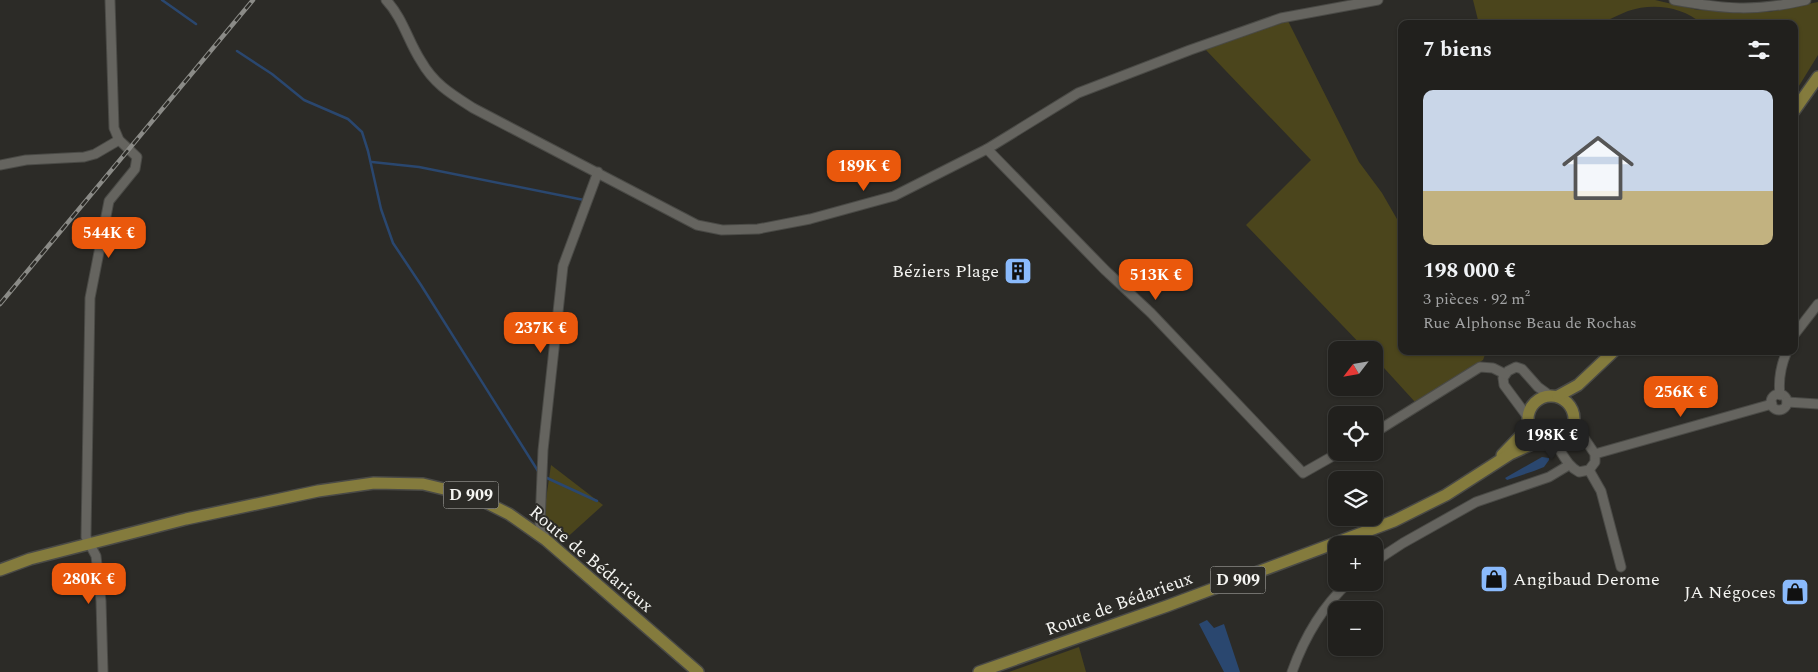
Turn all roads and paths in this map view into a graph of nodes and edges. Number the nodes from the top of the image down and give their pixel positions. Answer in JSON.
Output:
{"nodes":[{"id":1,"x":110,"y":0,"type":"edge"},
{"id":2,"x":386,"y":0,"type":"edge"},
{"id":3,"x":1378,"y":0,"type":"edge"},
{"id":4,"x":1674,"y":0,"type":"edge"},
{"id":5,"x":1806,"y":0,"type":"edge"},
{"id":6,"x":1818,"y":76,"type":"edge"},
{"id":7,"x":1798,"y":105,"type":"edge"},
{"id":8,"x":119,"y":140,"type":"junction"},
{"id":9,"x":987,"y":149,"type":"junction"},
{"id":10,"x":0,"y":165,"type":"edge"},
{"id":11,"x":598,"y":172,"type":"junction"},
{"id":12,"x":1818,"y":304,"type":"edge"},
{"id":13,"x":1798,"y":330,"type":"edge"},
{"id":14,"x":1610,"y":355,"type":"edge"},
{"id":15,"x":1785,"y":355,"type":"edge"},
{"id":16,"x":1600,"y":365,"type":"junction"},
{"id":17,"x":1505,"y":374,"type":"junction"},
{"id":18,"x":1780,"y":395,"type":"junction"},
{"id":19,"x":1553,"y":396,"type":"junction"},
{"id":20,"x":1786,"y":402,"type":"junction"},
{"id":21,"x":1772,"y":404,"type":"junction"},
{"id":22,"x":1818,"y":404,"type":"edge"},
{"id":23,"x":1573,"y":414,"type":"junction"},
{"id":24,"x":1528,"y":421,"type":"junction"},
{"id":25,"x":1383,"y":427,"type":"edge"},
{"id":26,"x":1541,"y":440,"type":"junction"},
{"id":27,"x":1554,"y":442,"type":"junction"},
{"id":28,"x":1596,"y":454,"type":"junction"},
{"id":29,"x":1328,"y":459,"type":"edge"},
{"id":30,"x":1569,"y":466,"type":"junction"},
{"id":31,"x":1488,"y":468,"type":"junction"},
{"id":32,"x":1589,"y":470,"type":"junction"},
{"id":33,"x":546,"y":540,"type":"junction"},
{"id":34,"x":89,"y":541,"type":"junction"},
{"id":35,"x":1383,"y":556,"type":"edge"},
{"id":36,"x":0,"y":564,"type":"edge"},
{"id":37,"x":1620,"y":567,"type":"dead end"},
{"id":38,"x":0,"y":570,"type":"edge"},
{"id":39,"x":1341,"y":591,"type":"edge"},
{"id":40,"x":103,"y":672,"type":"edge"},
{"id":41,"x":698,"y":672,"type":"edge"},
{"id":42,"x":979,"y":672,"type":"edge"},
{"id":43,"x":1292,"y":672,"type":"edge"}],
"edges":[{"from":1,"to":8,"type":"street"},
{"from":2,"to":11,"type":"street"},
{"from":3,"to":9,"type":"street"},
{"from":4,"to":5,"type":"street"},
{"from":6,"to":7,"type":"main road"},
{"from":8,"to":10,"type":"street"},
{"from":8,"to":34,"type":"street"},
{"from":9,"to":11,"type":"street"},
{"from":9,"to":29,"type":"street"},
{"from":11,"to":33,"type":"street"},
{"from":12,"to":13,"type":"street"},
{"from":14,"to":16,"type":"main road"},
{"from":15,"to":18,"type":"street"},
{"from":16,"to":19,"type":"main road"},
{"from":16,"to":23,"type":"main road"},
{"from":17,"to":19,"type":"street"},
{"from":17,"to":24,"type":"street"},
{"from":17,"to":25,"type":"street"},
{"from":18,"to":20,"type":"street"},
{"from":18,"to":21,"type":"street"},
{"from":19,"to":23,"type":"main road"},
{"from":19,"to":24,"type":"main road"},
{"from":20,"to":21,"type":"street"},
{"from":20,"to":22,"type":"street"},
{"from":21,"to":28,"type":"street"},
{"from":23,"to":27,"type":"main road"},
{"from":23,"to":28,"type":"street"},
{"from":24,"to":26,"type":"main road"},
{"from":24,"to":31,"type":"main road","name":"Route de Bédarieux","number":"D 909"},
{"from":26,"to":27,"type":"main road"},
{"from":26,"to":31,"type":"main road","name":"Route de Bédarieux","number":"D 909"},
{"from":27,"to":30,"type":"street"},
{"from":28,"to":32,"type":"street"},
{"from":30,"to":32,"type":"street"},
{"from":30,"to":35,"type":"street"},
{"from":31,"to":42,"type":"main road","name":"Route de Bédarieux","number":"D 909"},
{"from":32,"to":37,"type":"street"},
{"from":33,"to":34,"type":"main road","name":"Route de Bédarieux","number":"D 909"},
{"from":33,"to":41,"type":"main road","name":"Route de Bédarieux","number":"D 909"},
{"from":34,"to":36,"type":"main road","name":"Route de Bédarieux","number":"D 909"},
{"from":34,"to":38,"type":"main road","name":"Route de Bédarieux","number":"D 909"},
{"from":34,"to":40,"type":"street"},
{"from":39,"to":43,"type":"street"}]}
